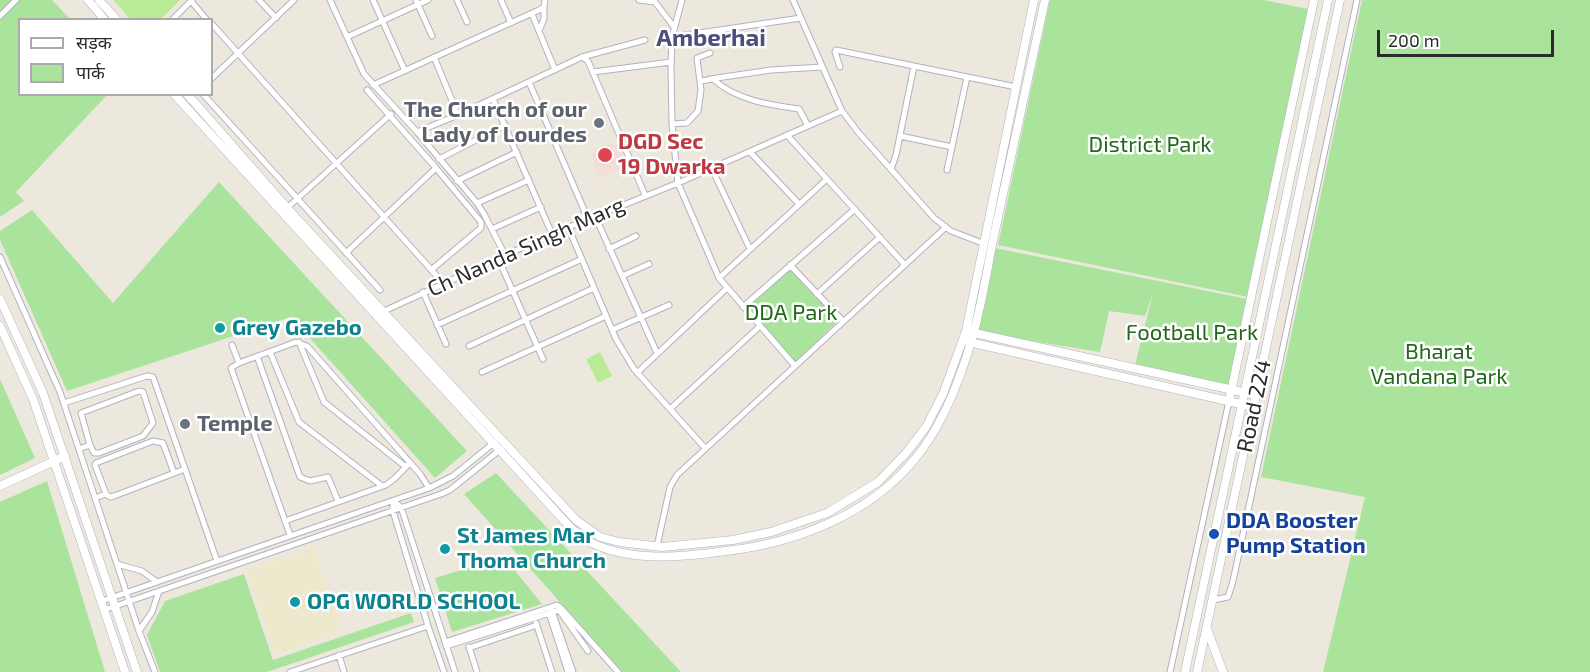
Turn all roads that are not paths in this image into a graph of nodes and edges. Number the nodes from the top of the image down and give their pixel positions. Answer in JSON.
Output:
{"nodes":[{"id":1,"x":16,"y":0,"type":"edge"},
{"id":2,"x":88,"y":0,"type":"edge"},
{"id":3,"x":99,"y":0,"type":"edge"},
{"id":4,"x":259,"y":0,"type":"edge"},
{"id":5,"x":294,"y":0,"type":"edge"},
{"id":6,"x":330,"y":0,"type":"edge"},
{"id":7,"x":373,"y":0,"type":"edge"},
{"id":8,"x":428,"y":0,"type":"edge"},
{"id":9,"x":457,"y":0,"type":"edge"},
{"id":10,"x":501,"y":0,"type":"edge"},
{"id":11,"x":639,"y":0,"type":"edge"},
{"id":12,"x":682,"y":0,"type":"edge"},
{"id":13,"x":793,"y":0,"type":"edge"},
{"id":14,"x":1034,"y":0,"type":"edge"},
{"id":15,"x":1045,"y":0,"type":"edge"},
{"id":16,"x":1314,"y":0,"type":"edge"},
{"id":17,"x":1328,"y":0,"type":"edge"},
{"id":18,"x":1340,"y":0,"type":"edge"},
{"id":19,"x":1357,"y":0,"type":"edge"},
{"id":20,"x":191,"y":1,"type":"edge"},
{"id":21,"x":417,"y":2,"type":"edge"},
{"id":22,"x":544,"y":3,"type":"edge"},
{"id":23,"x":532,"y":14,"type":"junction"},
{"id":24,"x":0,"y":16,"type":"edge"},
{"id":25,"x":103,"y":18,"type":"edge"},
{"id":26,"x":115,"y":18,"type":"edge"},
{"id":27,"x":174,"y":18,"type":"edge"},
{"id":28,"x":205,"y":18,"type":"edge"},
{"id":29,"x":276,"y":18,"type":"junction"},
{"id":30,"x":801,"y":18,"type":"junction"},
{"id":31,"x":382,"y":21,"type":"junction"},
{"id":32,"x":467,"y":22,"type":"dead end"},
{"id":33,"x":511,"y":23,"type":"junction"},
{"id":34,"x":213,"y":25,"type":"edge"},
{"id":35,"x":674,"y":27,"type":"junction"},
{"id":36,"x":539,"y":32,"type":"junction"},
{"id":37,"x":432,"y":36,"type":"dead end"},
{"id":38,"x":347,"y":37,"type":"junction"},
{"id":39,"x":672,"y":37,"type":"junction"},
{"id":40,"x":645,"y":40,"type":"dead end"},
{"id":41,"x":238,"y":53,"type":"junction"},
{"id":42,"x":710,"y":53,"type":"dead end"},
{"id":43,"x":434,"y":57,"type":"junction"},
{"id":44,"x":582,"y":57,"type":"junction"},
{"id":45,"x":671,"y":62,"type":"junction"},
{"id":46,"x":914,"y":66,"type":"junction"},
{"id":47,"x":822,"y":67,"type":"junction"},
{"id":48,"x":840,"y":67,"type":"dead end"},
{"id":49,"x":555,"y":70,"type":"junction"},
{"id":50,"x":405,"y":71,"type":"junction"},
{"id":51,"x":593,"y":72,"type":"junction"},
{"id":52,"x":213,"y":77,"type":"edge"},
{"id":53,"x":967,"y":77,"type":"junction"},
{"id":54,"x":710,"y":79,"type":"junction"},
{"id":55,"x":701,"y":81,"type":"junction"},
{"id":56,"x":529,"y":82,"type":"junction"},
{"id":57,"x":373,"y":85,"type":"junction"},
{"id":58,"x":1016,"y":87,"type":"junction"},
{"id":59,"x":367,"y":90,"type":"dead end"},
{"id":60,"x":176,"y":96,"type":"edge"},
{"id":61,"x":190,"y":96,"type":"edge"},
{"id":62,"x":205,"y":96,"type":"edge"},
{"id":63,"x":493,"y":99,"type":"junction"},
{"id":64,"x":396,"y":109,"type":"junction"},
{"id":65,"x":842,"y":111,"type":"junction"},
{"id":66,"x":458,"y":115,"type":"junction"},
{"id":67,"x":389,"y":116,"type":"junction"},
{"id":68,"x":672,"y":124,"type":"junction"},
{"id":69,"x":505,"y":125,"type":"junction"},
{"id":70,"x":808,"y":126,"type":"junction"},
{"id":71,"x":417,"y":132,"type":"junction"},
{"id":72,"x":787,"y":135,"type":"junction"},
{"id":73,"x":900,"y":136,"type":"junction"},
{"id":74,"x":952,"y":147,"type":"junction"},
{"id":75,"x":517,"y":152,"type":"junction"},
{"id":76,"x":750,"y":152,"type":"junction"},
{"id":77,"x":439,"y":159,"type":"junction"},
{"id":78,"x":336,"y":164,"type":"junction"},
{"id":79,"x":436,"y":168,"type":"junction"},
{"id":80,"x":712,"y":169,"type":"junction"},
{"id":81,"x":891,"y":169,"type":"junction"},
{"id":82,"x":947,"y":170,"type":"dead end"},
{"id":83,"x":827,"y":179,"type":"junction"},
{"id":84,"x":529,"y":180,"type":"junction"},
{"id":85,"x":457,"y":181,"type":"junction"},
{"id":86,"x":678,"y":183,"type":"junction"},
{"id":87,"x":266,"y":189,"type":"junction"},
{"id":88,"x":645,"y":195,"type":"junction"},
{"id":89,"x":297,"y":199,"type":"junction"},
{"id":90,"x":477,"y":203,"type":"junction"},
{"id":91,"x":800,"y":204,"type":"junction"},
{"id":92,"x":541,"y":207,"type":"junction"},
{"id":93,"x":287,"y":208,"type":"junction"},
{"id":94,"x":855,"y":209,"type":"junction"},
{"id":95,"x":595,"y":216,"type":"junction"},
{"id":96,"x":384,"y":217,"type":"junction"},
{"id":97,"x":588,"y":219,"type":"junction"},
{"id":98,"x":568,"y":227,"type":"junction"},
{"id":99,"x":946,"y":227,"type":"junction"},
{"id":100,"x":492,"y":229,"type":"junction"},
{"id":101,"x":552,"y":234,"type":"junction"},
{"id":102,"x":636,"y":236,"type":"dead end"},
{"id":103,"x":880,"y":237,"type":"junction"},
{"id":104,"x":983,"y":244,"type":"junction"},
{"id":105,"x":992,"y":247,"type":"junction"},
{"id":106,"x":609,"y":249,"type":"junction"},
{"id":107,"x":750,"y":249,"type":"junction"},
{"id":108,"x":346,"y":253,"type":"junction"},
{"id":109,"x":505,"y":255,"type":"junction"},
{"id":110,"x":0,"y":257,"type":"edge"},
{"id":111,"x":498,"y":258,"type":"junction"},
{"id":112,"x":582,"y":259,"type":"junction"},
{"id":113,"x":649,"y":264,"type":"dead end"},
{"id":114,"x":790,"y":265,"type":"junction"},
{"id":115,"x":905,"y":265,"type":"junction"},
{"id":116,"x":431,"y":270,"type":"junction"},
{"id":117,"x":622,"y":276,"type":"junction"},
{"id":118,"x":718,"y":278,"type":"junction"},
{"id":119,"x":443,"y":283,"type":"junction"},
{"id":120,"x":594,"y":288,"type":"junction"},
{"id":121,"x":726,"y":289,"type":"junction"},
{"id":122,"x":380,"y":290,"type":"dead end"},
{"id":123,"x":512,"y":291,"type":"junction"},
{"id":124,"x":423,"y":292,"type":"junction"},
{"id":125,"x":817,"y":294,"type":"junction"},
{"id":126,"x":0,"y":299,"type":"edge"},
{"id":127,"x":669,"y":305,"type":"dead end"},
{"id":128,"x":743,"y":307,"type":"junction"},
{"id":129,"x":379,"y":314,"type":"junction"},
{"id":130,"x":606,"y":316,"type":"junction"},
{"id":131,"x":641,"y":318,"type":"junction"},
{"id":132,"x":525,"y":320,"type":"junction"},
{"id":133,"x":843,"y":321,"type":"junction"},
{"id":134,"x":437,"y":325,"type":"junction"},
{"id":135,"x":0,"y":326,"type":"edge"},
{"id":136,"x":760,"y":326,"type":"junction"},
{"id":137,"x":612,"y":330,"type":"junction"},
{"id":138,"x":968,"y":337,"type":"junction"},
{"id":139,"x":299,"y":342,"type":"junction"},
{"id":140,"x":446,"y":344,"type":"dead end"},
{"id":141,"x":232,"y":345,"type":"dead end"},
{"id":142,"x":468,"y":346,"type":"dead end"},
{"id":143,"x":537,"y":347,"type":"junction"},
{"id":144,"x":270,"y":352,"type":"junction"},
{"id":145,"x":657,"y":353,"type":"junction"},
{"id":146,"x":257,"y":356,"type":"junction"},
{"id":147,"x":543,"y":359,"type":"dead end"},
{"id":148,"x":239,"y":363,"type":"junction"},
{"id":149,"x":795,"y":366,"type":"junction"},
{"id":150,"x":482,"y":372,"type":"dead end"},
{"id":151,"x":637,"y":373,"type":"junction"},
{"id":152,"x":1230,"y":391,"type":"junction"},
{"id":153,"x":1244,"y":394,"type":"junction"},
{"id":154,"x":1256,"y":395,"type":"junction"},
{"id":155,"x":1229,"y":401,"type":"junction"},
{"id":156,"x":64,"y":403,"type":"junction"},
{"id":157,"x":1242,"y":404,"type":"junction"},
{"id":158,"x":1254,"y":407,"type":"junction"},
{"id":159,"x":670,"y":409,"type":"junction"},
{"id":160,"x":503,"y":441,"type":"junction"},
{"id":161,"x":493,"y":443,"type":"junction"},
{"id":162,"x":90,"y":445,"type":"junction"},
{"id":163,"x":705,"y":448,"type":"junction"},
{"id":164,"x":79,"y":449,"type":"junction"},
{"id":165,"x":500,"y":450,"type":"junction"},
{"id":166,"x":65,"y":456,"type":"junction"},
{"id":167,"x":55,"y":460,"type":"junction"},
{"id":168,"x":407,"y":465,"type":"junction"},
{"id":169,"x":185,"y":469,"type":"junction"},
{"id":170,"x":174,"y":473,"type":"junction"},
{"id":171,"x":0,"y":486,"type":"edge"},
{"id":172,"x":382,"y":486,"type":"junction"},
{"id":173,"x":429,"y":488,"type":"junction"},
{"id":174,"x":106,"y":494,"type":"junction"},
{"id":175,"x":95,"y":498,"type":"junction"},
{"id":176,"x":338,"y":501,"type":"junction"},
{"id":177,"x":393,"y":501,"type":"junction"},
{"id":178,"x":402,"y":507,"type":"junction"},
{"id":179,"x":393,"y":511,"type":"junction"},
{"id":180,"x":285,"y":521,"type":"junction"},
{"id":181,"x":1230,"y":521,"type":"junction"},
{"id":182,"x":1245,"y":524,"type":"junction"},
{"id":183,"x":290,"y":536,"type":"junction"},
{"id":184,"x":657,"y":546,"type":"junction"},
{"id":185,"x":675,"y":546,"type":"junction"},
{"id":186,"x":676,"y":556,"type":"junction"},
{"id":187,"x":217,"y":561,"type":"junction"},
{"id":188,"x":117,"y":564,"type":"junction"},
{"id":189,"x":157,"y":582,"type":"junction"},
{"id":190,"x":159,"y":591,"type":"junction"},
{"id":191,"x":126,"y":592,"type":"junction"},
{"id":192,"x":112,"y":597,"type":"junction"},
{"id":193,"x":1213,"y":600,"type":"junction"},
{"id":194,"x":102,"y":601,"type":"junction"},
{"id":195,"x":129,"y":602,"type":"junction"},
{"id":196,"x":115,"y":606,"type":"junction"},
{"id":197,"x":104,"y":610,"type":"junction"},
{"id":198,"x":551,"y":610,"type":"junction"},
{"id":199,"x":534,"y":618,"type":"junction"},
{"id":200,"x":537,"y":625,"type":"junction"},
{"id":201,"x":428,"y":626,"type":"junction"},
{"id":202,"x":1207,"y":627,"type":"junction"},
{"id":203,"x":139,"y":632,"type":"junction"},
{"id":204,"x":466,"y":640,"type":"junction"},
{"id":205,"x":445,"y":644,"type":"junction"},
{"id":206,"x":469,"y":648,"type":"junction"},
{"id":207,"x":588,"y":651,"type":"dead end"},
{"id":208,"x":339,"y":655,"type":"junction"},
{"id":209,"x":125,"y":672,"type":"edge"},
{"id":210,"x":137,"y":672,"type":"edge"},
{"id":211,"x":154,"y":672,"type":"edge"},
{"id":212,"x":290,"y":672,"type":"edge"},
{"id":213,"x":344,"y":672,"type":"edge"},
{"id":214,"x":444,"y":672,"type":"edge"},
{"id":215,"x":455,"y":672,"type":"edge"},
{"id":216,"x":477,"y":672,"type":"edge"},
{"id":217,"x":552,"y":672,"type":"edge"},
{"id":218,"x":568,"y":672,"type":"edge"},
{"id":219,"x":573,"y":672,"type":"edge"},
{"id":220,"x":618,"y":672,"type":"edge"},
{"id":221,"x":1170,"y":672,"type":"edge"},
{"id":222,"x":1185,"y":672,"type":"edge"},
{"id":223,"x":1197,"y":672,"type":"edge"},
{"id":224,"x":1223,"y":672,"type":"edge"}],
"edges":[{"from":1,"to":24,"type":"street"},
{"from":2,"to":25,"type":"street"},
{"from":3,"to":26,"type":"street"},
{"from":4,"to":29,"type":"street"},
{"from":5,"to":29,"type":"street"},
{"from":6,"to":38,"type":"street"},
{"from":7,"to":31,"type":"street"},
{"from":8,"to":21,"type":"street"},
{"from":9,"to":32,"type":"street"},
{"from":10,"to":33,"type":"street"},
{"from":11,"to":35,"type":"street"},
{"from":12,"to":35,"type":"street"},
{"from":13,"to":30,"type":"street"},
{"from":14,"to":58,"type":"street"},
{"from":15,"to":105,"type":"street"},
{"from":16,"to":152,"type":"street"},
{"from":17,"to":153,"type":"street","name":"Road 224"},
{"from":18,"to":154,"type":"street","name":"Road 224"},
{"from":19,"to":182,"type":"street"},
{"from":20,"to":27,"type":"street"},
{"from":20,"to":28,"type":"street"},
{"from":21,"to":31,"type":"street"},
{"from":21,"to":37,"type":"street"},
{"from":22,"to":23,"type":"street"},
{"from":22,"to":36,"type":"street"},
{"from":23,"to":33,"type":"street"},
{"from":23,"to":36,"type":"street"},
{"from":29,"to":41,"type":"street"},
{"from":30,"to":39,"type":"street"},
{"from":30,"to":47,"type":"street"},
{"from":31,"to":38,"type":"street"},
{"from":31,"to":50,"type":"street"},
{"from":33,"to":43,"type":"street"},
{"from":34,"to":41,"type":"street"},
{"from":35,"to":39,"type":"street"},
{"from":36,"to":49,"type":"street"},
{"from":38,"to":57,"type":"street"},
{"from":39,"to":45,"type":"street"},
{"from":40,"to":44,"type":"street"},
{"from":41,"to":52,"type":"street"},
{"from":41,"to":78,"type":"street"},
{"from":42,"to":55,"type":"street"},
{"from":43,"to":50,"type":"street"},
{"from":43,"to":66,"type":"street"},
{"from":44,"to":49,"type":"street"},
{"from":44,"to":51,"type":"street"},
{"from":45,"to":51,"type":"street"},
{"from":45,"to":68,"type":"street"},
{"from":46,"to":48,"type":"street"},
{"from":46,"to":53,"type":"street"},
{"from":46,"to":73,"type":"street"},
{"from":47,"to":54,"type":"street"},
{"from":47,"to":65,"type":"street"},
{"from":49,"to":56,"type":"street"},
{"from":50,"to":57,"type":"street"},
{"from":51,"to":88,"type":"street"},
{"from":53,"to":58,"type":"street"},
{"from":53,"to":74,"type":"street"},
{"from":54,"to":55,"type":"street"},
{"from":54,"to":70,"type":"street"},
{"from":55,"to":68,"type":"street"},
{"from":56,"to":63,"type":"street"},
{"from":56,"to":97,"type":"street"},
{"from":57,"to":64,"type":"street"},
{"from":58,"to":104,"type":"street"},
{"from":59,"to":67,"type":"street"},
{"from":60,"to":87,"type":"street"},
{"from":61,"to":87,"type":"street"},
{"from":62,"to":89,"type":"street"},
{"from":63,"to":66,"type":"street"},
{"from":63,"to":69,"type":"street"},
{"from":64,"to":67,"type":"street"},
{"from":64,"to":71,"type":"street"},
{"from":65,"to":70,"type":"street","name":"Ch Nanda Singh Marg"},
{"from":65,"to":81,"type":"street"},
{"from":66,"to":71,"type":"street"},
{"from":67,"to":78,"type":"street"},
{"from":67,"to":79,"type":"street"},
{"from":68,"to":86,"type":"street"},
{"from":69,"to":75,"type":"street"},
{"from":69,"to":77,"type":"street"},
{"from":70,"to":72,"type":"street","name":"Ch Nanda Singh Marg"},
{"from":71,"to":77,"type":"street"},
{"from":72,"to":76,"type":"street","name":"Ch Nanda Singh Marg"},
{"from":72,"to":83,"type":"street"},
{"from":73,"to":74,"type":"street"},
{"from":73,"to":81,"type":"street"},
{"from":74,"to":82,"type":"street"},
{"from":75,"to":84,"type":"street"},
{"from":75,"to":85,"type":"street"},
{"from":76,"to":80,"type":"street","name":"Ch Nanda Singh Marg"},
{"from":76,"to":91,"type":"street"},
{"from":77,"to":85,"type":"street"},
{"from":78,"to":89,"type":"street"},
{"from":78,"to":96,"type":"street"},
{"from":79,"to":96,"type":"street"},
{"from":79,"to":116,"type":"street"},
{"from":80,"to":86,"type":"street","name":"Ch Nanda Singh Marg"},
{"from":80,"to":107,"type":"street"},
{"from":81,"to":99,"type":"street"},
{"from":83,"to":91,"type":"street"},
{"from":83,"to":94,"type":"street"},
{"from":84,"to":90,"type":"street"},
{"from":84,"to":92,"type":"street"},
{"from":85,"to":90,"type":"street"},
{"from":86,"to":88,"type":"street","name":"Ch Nanda Singh Marg"},
{"from":86,"to":118,"type":"street"},
{"from":87,"to":93,"type":"street"},
{"from":87,"to":129,"type":"street"},
{"from":88,"to":95,"type":"street","name":"Ch Nanda Singh Marg"},
{"from":89,"to":93,"type":"street"},
{"from":89,"to":108,"type":"street"},
{"from":90,"to":100,"type":"street"},
{"from":91,"to":107,"type":"street"},
{"from":92,"to":100,"type":"street"},
{"from":92,"to":101,"type":"street"},
{"from":93,"to":129,"type":"street"},
{"from":94,"to":103,"type":"street"},
{"from":94,"to":114,"type":"street"},
{"from":95,"to":97,"type":"street","name":"Ch Nanda Singh Marg"},
{"from":95,"to":106,"type":"street"},
{"from":96,"to":108,"type":"street"},
{"from":96,"to":116,"type":"street"},
{"from":97,"to":98,"type":"street","name":"Ch Nanda Singh Marg"},
{"from":98,"to":101,"type":"street","name":"Ch Nanda Singh Marg"},
{"from":98,"to":112,"type":"street"},
{"from":99,"to":104,"type":"street"},
{"from":99,"to":115,"type":"street"},
{"from":100,"to":109,"type":"street"},
{"from":101,"to":109,"type":"street","name":"Ch Nanda Singh Marg"},
{"from":102,"to":106,"type":"street"},
{"from":103,"to":115,"type":"street"},
{"from":103,"to":125,"type":"street"},
{"from":104,"to":105,"type":"street"},
{"from":104,"to":138,"type":"street"},
{"from":105,"to":138,"type":"street"},
{"from":106,"to":117,"type":"street"},
{"from":107,"to":118,"type":"street"},
{"from":108,"to":122,"type":"street"},
{"from":109,"to":111,"type":"street","name":"Ch Nanda Singh Marg"},
{"from":110,"to":156,"type":"street"},
{"from":111,"to":119,"type":"street","name":"Ch Nanda Singh Marg"},
{"from":111,"to":123,"type":"street"},
{"from":112,"to":120,"type":"street"},
{"from":112,"to":123,"type":"street"},
{"from":113,"to":117,"type":"street"},
{"from":114,"to":125,"type":"street"},
{"from":114,"to":128,"type":"street"},
{"from":115,"to":133,"type":"street"},
{"from":116,"to":119,"type":"street"},
{"from":117,"to":131,"type":"street"},
{"from":118,"to":121,"type":"street"},
{"from":119,"to":124,"type":"street","name":"Ch Nanda Singh Marg"},
{"from":120,"to":130,"type":"street"},
{"from":120,"to":132,"type":"street"},
{"from":121,"to":128,"type":"street"},
{"from":121,"to":145,"type":"street"},
{"from":123,"to":132,"type":"street"},
{"from":123,"to":134,"type":"street"},
{"from":124,"to":129,"type":"street","name":"Ch Nanda Singh Marg"},
{"from":124,"to":134,"type":"street"},
{"from":125,"to":133,"type":"street"},
{"from":126,"to":166,"type":"street"},
{"from":127,"to":131,"type":"street"},
{"from":128,"to":136,"type":"street"},
{"from":129,"to":160,"type":"street"},
{"from":129,"to":161,"type":"street"},
{"from":130,"to":137,"type":"street"},
{"from":130,"to":143,"type":"street"},
{"from":131,"to":137,"type":"street"},
{"from":131,"to":145,"type":"street"},
{"from":132,"to":142,"type":"street"},
{"from":132,"to":143,"type":"street"},
{"from":133,"to":149,"type":"street"},
{"from":134,"to":140,"type":"street"},
{"from":135,"to":167,"type":"street"},
{"from":136,"to":149,"type":"street"},
{"from":136,"to":159,"type":"street"},
{"from":137,"to":151,"type":"street"},
{"from":138,"to":152,"type":"street"},
{"from":138,"to":155,"type":"street"},
{"from":138,"to":185,"type":"street"},
{"from":138,"to":186,"type":"street"},
{"from":139,"to":144,"type":"street"},
{"from":139,"to":168,"type":"street"},
{"from":139,"to":168,"type":"street"},
{"from":141,"to":148,"type":"street"},
{"from":143,"to":147,"type":"street"},
{"from":143,"to":150,"type":"street"},
{"from":144,"to":146,"type":"street"},
{"from":144,"to":172,"type":"street"},
{"from":145,"to":151,"type":"street"},
{"from":146,"to":148,"type":"street"},
{"from":146,"to":176,"type":"street"},
{"from":148,"to":180,"type":"street"},
{"from":149,"to":163,"type":"street"},
{"from":151,"to":159,"type":"street"},
{"from":152,"to":153,"type":"street"},
{"from":152,"to":155,"type":"street"},
{"from":153,"to":154,"type":"street"},
{"from":153,"to":157,"type":"street","name":"Road 224"},
{"from":154,"to":158,"type":"street","name":"Road 224"},
{"from":155,"to":157,"type":"street"},
{"from":155,"to":221,"type":"street"},
{"from":156,"to":164,"type":"street"},
{"from":156,"to":169,"type":"street"},
{"from":157,"to":158,"type":"street"},
{"from":157,"to":222,"type":"street","name":"Road 224"},
{"from":158,"to":181,"type":"street","name":"Road 224"},
{"from":159,"to":163,"type":"street"},
{"from":160,"to":161,"type":"street"},
{"from":160,"to":165,"type":"street"},
{"from":160,"to":184,"type":"street"},
{"from":161,"to":165,"type":"street"},
{"from":161,"to":173,"type":"street"},
{"from":162,"to":162,"type":"street"},
{"from":162,"to":164,"type":"street"},
{"from":163,"to":184,"type":"street"},
{"from":164,"to":175,"type":"street"},
{"from":165,"to":178,"type":"street"},
{"from":165,"to":186,"type":"street"},
{"from":166,"to":167,"type":"street"},
{"from":166,"to":192,"type":"street"},
{"from":167,"to":171,"type":"street"},
{"from":167,"to":194,"type":"street"},
{"from":168,"to":172,"type":"street"},
{"from":168,"to":173,"type":"street"},
{"from":169,"to":170,"type":"street"},
{"from":169,"to":187,"type":"street"},
{"from":170,"to":174,"type":"street"},
{"from":170,"to":174,"type":"street"},
{"from":172,"to":176,"type":"street"},
{"from":173,"to":177,"type":"street"},
{"from":174,"to":175,"type":"street"},
{"from":175,"to":188,"type":"street"},
{"from":176,"to":180,"type":"street"},
{"from":177,"to":178,"type":"street"},
{"from":177,"to":179,"type":"street"},
{"from":177,"to":183,"type":"street"},
{"from":178,"to":179,"type":"street"},
{"from":178,"to":205,"type":"street"},
{"from":179,"to":190,"type":"street"},
{"from":179,"to":201,"type":"street"},
{"from":180,"to":183,"type":"street"},
{"from":181,"to":182,"type":"street"},
{"from":181,"to":193,"type":"street","name":"Road 224"},
{"from":182,"to":193,"type":"street"},
{"from":183,"to":187,"type":"street"},
{"from":184,"to":185,"type":"street"},
{"from":185,"to":186,"type":"street"},
{"from":187,"to":189,"type":"street"},
{"from":188,"to":189,"type":"street"},
{"from":188,"to":191,"type":"street"},
{"from":189,"to":191,"type":"street"},
{"from":190,"to":195,"type":"street"},
{"from":190,"to":203,"type":"street"},
{"from":191,"to":192,"type":"street"},
{"from":191,"to":195,"type":"street"},
{"from":192,"to":194,"type":"street"},
{"from":192,"to":196,"type":"street"},
{"from":193,"to":202,"type":"street","name":"Road 224"},
{"from":194,"to":197,"type":"street"},
{"from":195,"to":196,"type":"street"},
{"from":195,"to":203,"type":"street"},
{"from":196,"to":197,"type":"street"},
{"from":196,"to":210,"type":"street"},
{"from":197,"to":209,"type":"street"},
{"from":198,"to":199,"type":"street"},
{"from":198,"to":205,"type":"street"},
{"from":198,"to":207,"type":"street"},
{"from":198,"to":218,"type":"street"},
{"from":198,"to":219,"type":"street"},
{"from":198,"to":220,"type":"street"},
{"from":199,"to":200,"type":"street"},
{"from":199,"to":204,"type":"street"},
{"from":200,"to":206,"type":"street"},
{"from":200,"to":217,"type":"street"},
{"from":201,"to":208,"type":"street"},
{"from":201,"to":214,"type":"street"},
{"from":202,"to":223,"type":"street","name":"Road 224"},
{"from":202,"to":224,"type":"street"},
{"from":203,"to":211,"type":"street"},
{"from":204,"to":205,"type":"street"},
{"from":204,"to":206,"type":"street"},
{"from":205,"to":215,"type":"street"},
{"from":206,"to":216,"type":"street"},
{"from":208,"to":212,"type":"street"},
{"from":208,"to":213,"type":"street"}]}
